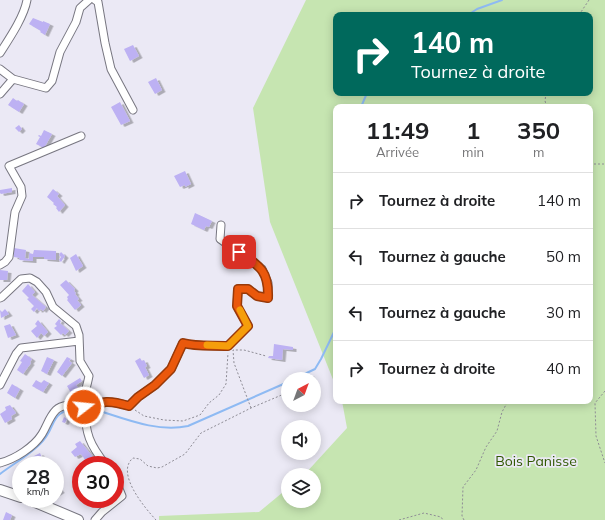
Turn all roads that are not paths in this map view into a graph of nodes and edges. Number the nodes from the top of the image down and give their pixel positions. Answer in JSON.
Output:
{"nodes":[{"id":1,"x":28,"y":0,"type":"edge"},
{"id":2,"x":89,"y":0,"type":"edge"},
{"id":3,"x":95,"y":0,"type":"edge"},
{"id":4,"x":0,"y":53,"type":"edge"},
{"id":5,"x":0,"y":69,"type":"edge"},
{"id":6,"x":12,"y":79,"type":"junction"},
{"id":7,"x":0,"y":94,"type":"edge"},
{"id":8,"x":133,"y":110,"type":"dead end"},
{"id":9,"x":81,"y":136,"type":"dead end"},
{"id":10,"x":221,"y":225,"type":"dead end"},
{"id":11,"x":0,"y":265,"type":"edge"},
{"id":12,"x":0,"y":298,"type":"edge"},
{"id":13,"x":79,"y":342,"type":"junction"},
{"id":14,"x":0,"y":385,"type":"edge"},
{"id":15,"x":99,"y":456,"type":"edge"},
{"id":16,"x":0,"y":463,"type":"edge"},
{"id":17,"x":0,"y":492,"type":"edge"},
{"id":18,"x":12,"y":495,"type":"edge"},
{"id":19,"x":49,"y":508,"type":"edge"},
{"id":20,"x":107,"y":508,"type":"edge"},
{"id":21,"x":78,"y":520,"type":"edge"},
{"id":22,"x":95,"y":520,"type":"edge"}],
"edges":[{"from":1,"to":4,"type":"street"},
{"from":2,"to":6,"type":"street"},
{"from":3,"to":8,"type":"street"},
{"from":5,"to":6,"type":"street"},
{"from":6,"to":7,"type":"street"},
{"from":9,"to":11,"type":"street"},
{"from":10,"to":15,"type":"street"},
{"from":12,"to":13,"type":"street"},
{"from":13,"to":14,"type":"street"},
{"from":13,"to":16,"type":"street"},
{"from":17,"to":18,"type":"street"},
{"from":19,"to":21,"type":"street"},
{"from":20,"to":22,"type":"street"}]}
